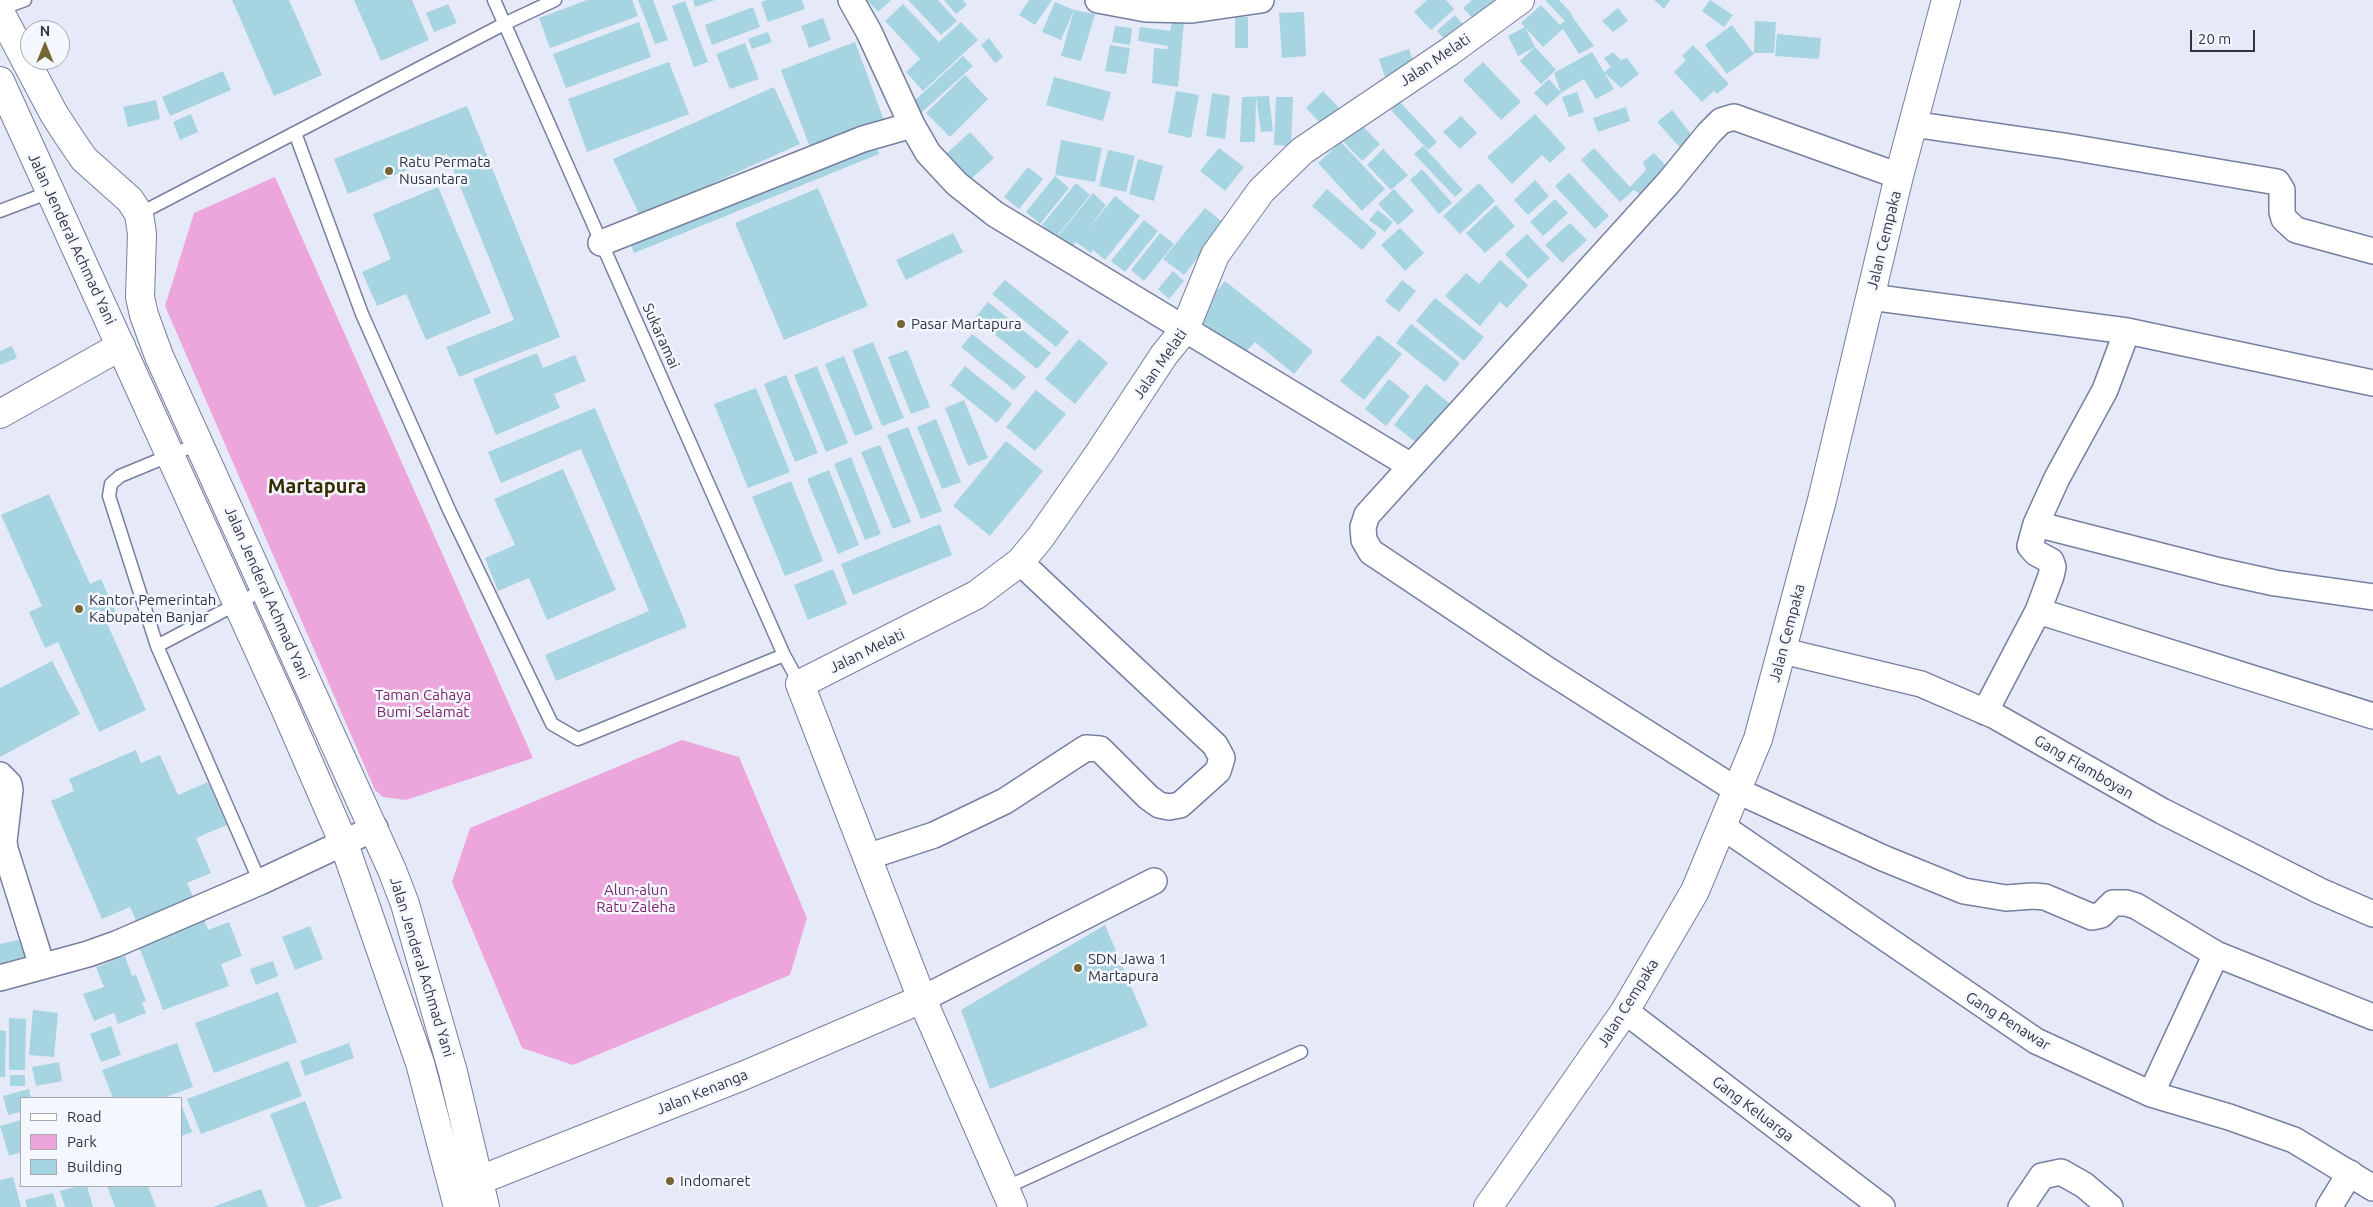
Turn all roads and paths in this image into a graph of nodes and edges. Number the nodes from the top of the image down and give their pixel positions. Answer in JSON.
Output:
{"nodes":[{"id":1,"x":25,"y":0,"type":"edge"},
{"id":2,"x":494,"y":0,"type":"edge"},
{"id":3,"x":556,"y":0,"type":"edge"},
{"id":4,"x":851,"y":0,"type":"edge"},
{"id":5,"x":1098,"y":0,"type":"edge"},
{"id":6,"x":1260,"y":0,"type":"edge"},
{"id":7,"x":1520,"y":0,"type":"edge"},
{"id":8,"x":1946,"y":0,"type":"edge"},
{"id":9,"x":0,"y":10,"type":"edge"},
{"id":10,"x":504,"y":24,"type":"junction"},
{"id":11,"x":0,"y":81,"type":"edge"},
{"id":12,"x":1912,"y":124,"type":"junction"},
{"id":13,"x":912,"y":125,"type":"junction"},
{"id":14,"x":295,"y":133,"type":"junction"},
{"id":15,"x":1899,"y":176,"type":"junction"},
{"id":16,"x":50,"y":192,"type":"junction"},
{"id":17,"x":0,"y":211,"type":"edge"},
{"id":18,"x":139,"y":214,"type":"junction"},
{"id":19,"x":601,"y":243,"type":"junction"},
{"id":20,"x":2373,"y":251,"type":"edge"},
{"id":21,"x":1870,"y":297,"type":"junction"},
{"id":22,"x":1185,"y":329,"type":"junction"},
{"id":23,"x":2126,"y":331,"type":"junction"},
{"id":24,"x":121,"y":346,"type":"junction"},
{"id":25,"x":2373,"y":383,"type":"edge"},
{"id":26,"x":0,"y":414,"type":"edge"},
{"id":27,"x":200,"y":442,"type":"junction"},
{"id":28,"x":170,"y":456,"type":"junction"},
{"id":29,"x":1411,"y":466,"type":"junction"},
{"id":30,"x":2036,"y":524,"type":"junction"},
{"id":31,"x":1020,"y":562,"type":"junction"},
{"id":32,"x":265,"y":589,"type":"junction"},
{"id":33,"x":2373,"y":597,"type":"edge"},
{"id":34,"x":237,"y":603,"type":"junction"},
{"id":35,"x":2038,"y":611,"type":"junction"},
{"id":36,"x":157,"y":646,"type":"junction"},
{"id":37,"x":1783,"y":651,"type":"junction"},
{"id":38,"x":784,"y":655,"type":"junction"},
{"id":39,"x":800,"y":684,"type":"junction"},
{"id":40,"x":1985,"y":712,"type":"junction"},
{"id":41,"x":2373,"y":716,"type":"edge"},
{"id":42,"x":0,"y":775,"type":"edge"},
{"id":43,"x":1738,"y":790,"type":"junction"},
{"id":44,"x":1723,"y":827,"type":"junction"},
{"id":45,"x":375,"y":828,"type":"junction"},
{"id":46,"x":344,"y":844,"type":"junction"},
{"id":47,"x":867,"y":857,"type":"junction"},
{"id":48,"x":1154,"y":881,"type":"dead end"},
{"id":49,"x":260,"y":882,"type":"junction"},
{"id":50,"x":2373,"y":914,"type":"edge"},
{"id":51,"x":2216,"y":954,"type":"junction"},
{"id":52,"x":42,"y":966,"type":"junction"},
{"id":53,"x":0,"y":978,"type":"edge"},
{"id":54,"x":922,"y":999,"type":"junction"},
{"id":55,"x":1625,"y":1011,"type":"junction"},
{"id":56,"x":2373,"y":1018,"type":"edge"},
{"id":57,"x":1301,"y":1052,"type":"dead end"},
{"id":58,"x":2151,"y":1094,"type":"junction"},
{"id":59,"x":2350,"y":1173,"type":"junction"},
{"id":60,"x":480,"y":1180,"type":"junction"},
{"id":61,"x":2373,"y":1188,"type":"edge"},
{"id":62,"x":1009,"y":1198,"type":"edge"},
{"id":63,"x":456,"y":1206,"type":"edge"},
{"id":64,"x":485,"y":1207,"type":"edge"},
{"id":65,"x":1488,"y":1207,"type":"edge"},
{"id":66,"x":1882,"y":1207,"type":"edge"},
{"id":67,"x":2021,"y":1207,"type":"edge"},
{"id":68,"x":2110,"y":1207,"type":"edge"},
{"id":69,"x":2329,"y":1207,"type":"edge"}],
"edges":[{"from":1,"to":9,"type":"lane"},
{"from":2,"to":10,"type":"lane","name":"Sukaramai"},
{"from":3,"to":10,"type":"lane"},
{"from":4,"to":13,"type":"street"},
{"from":5,"to":6,"type":"street"},
{"from":7,"to":22,"type":"main road","name":"Jalan Melati"},
{"from":8,"to":12,"type":"main road","name":"Jalan Cempaka"},
{"from":9,"to":18,"type":"main road"},
{"from":10,"to":14,"type":"lane"},
{"from":10,"to":19,"type":"lane","name":"Sukaramai"},
{"from":11,"to":16,"type":"main road","name":"Jalan Jenderal Achmad Yani"},
{"from":12,"to":15,"type":"main road","name":"Jalan Cempaka"},
{"from":12,"to":20,"type":"street"},
{"from":13,"to":19,"type":"street"},
{"from":13,"to":22,"type":"street"},
{"from":14,"to":18,"type":"lane"},
{"from":14,"to":38,"type":"lane"},
{"from":15,"to":21,"type":"main road","name":"Jalan Cempaka"},
{"from":15,"to":29,"type":"street"},
{"from":16,"to":17,"type":"lane"},
{"from":16,"to":24,"type":"main road","name":"Jalan Jenderal Achmad Yani"},
{"from":18,"to":27,"type":"main road","name":"Jalan Jenderal Achmad Yani"},
{"from":19,"to":38,"type":"lane","name":"Sukaramai"},
{"from":21,"to":23,"type":"street"},
{"from":21,"to":37,"type":"main road","name":"Jalan Cempaka"},
{"from":22,"to":29,"type":"street"},
{"from":22,"to":31,"type":"main road","name":"Jalan Melati"},
{"from":23,"to":25,"type":"street"},
{"from":23,"to":30,"type":"street"},
{"from":24,"to":26,"type":"main road"},
{"from":24,"to":28,"type":"main road","name":"Jalan Jenderal Achmad Yani"},
{"from":27,"to":28,"type":"lane"},
{"from":27,"to":32,"type":"main road","name":"Jalan Jenderal Achmad Yani"},
{"from":28,"to":34,"type":"main road","name":"Jalan Jenderal Achmad Yani"},
{"from":28,"to":36,"type":"lane"},
{"from":29,"to":43,"type":"street"},
{"from":30,"to":33,"type":"street"},
{"from":30,"to":35,"type":"street"},
{"from":31,"to":39,"type":"main road","name":"Jalan Melati"},
{"from":31,"to":47,"type":"street"},
{"from":32,"to":34,"type":"lane"},
{"from":32,"to":45,"type":"main road","name":"Jalan Jenderal Achmad Yani"},
{"from":34,"to":36,"type":"lane"},
{"from":34,"to":46,"type":"main road","name":"Jalan Jenderal Achmad Yani"},
{"from":35,"to":40,"type":"street"},
{"from":35,"to":41,"type":"street"},
{"from":36,"to":49,"type":"lane"},
{"from":37,"to":40,"type":"street","name":"Gang Flamboyan"},
{"from":37,"to":43,"type":"main road","name":"Jalan Cempaka"},
{"from":38,"to":39,"type":"lane","name":"Sukaramai"},
{"from":39,"to":47,"type":"main road"},
{"from":40,"to":50,"type":"street","name":"Gang Flamboyan"},
{"from":42,"to":52,"type":"street"},
{"from":43,"to":44,"type":"main road","name":"Jalan Cempaka"},
{"from":43,"to":51,"type":"street"},
{"from":44,"to":55,"type":"main road","name":"Jalan Cempaka"},
{"from":44,"to":58,"type":"street","name":"Gang Penawar"},
{"from":45,"to":46,"type":"street"},
{"from":45,"to":60,"type":"main road","name":"Jalan Jenderal Achmad Yani"},
{"from":46,"to":49,"type":"street"},
{"from":46,"to":63,"type":"main road","name":"Jalan Jenderal Achmad Yani"},
{"from":47,"to":54,"type":"main road"},
{"from":48,"to":54,"type":"street"},
{"from":49,"to":52,"type":"street"},
{"from":51,"to":56,"type":"street"},
{"from":51,"to":58,"type":"street"},
{"from":52,"to":53,"type":"street"},
{"from":54,"to":60,"type":"main road","name":"Jalan Kenanga"},
{"from":54,"to":62,"type":"main road"},
{"from":55,"to":65,"type":"main road","name":"Jalan Cempaka"},
{"from":55,"to":66,"type":"street","name":"Gang Keluarga"},
{"from":57,"to":62,"type":"lane"},
{"from":58,"to":59,"type":"street","name":"Gang Penawar"},
{"from":59,"to":61,"type":"street","name":"Gang Penawar"},
{"from":59,"to":69,"type":"street"},
{"from":60,"to":64,"type":"main road","name":"Jalan Jenderal Achmad Yani"},
{"from":67,"to":68,"type":"street"}]}
